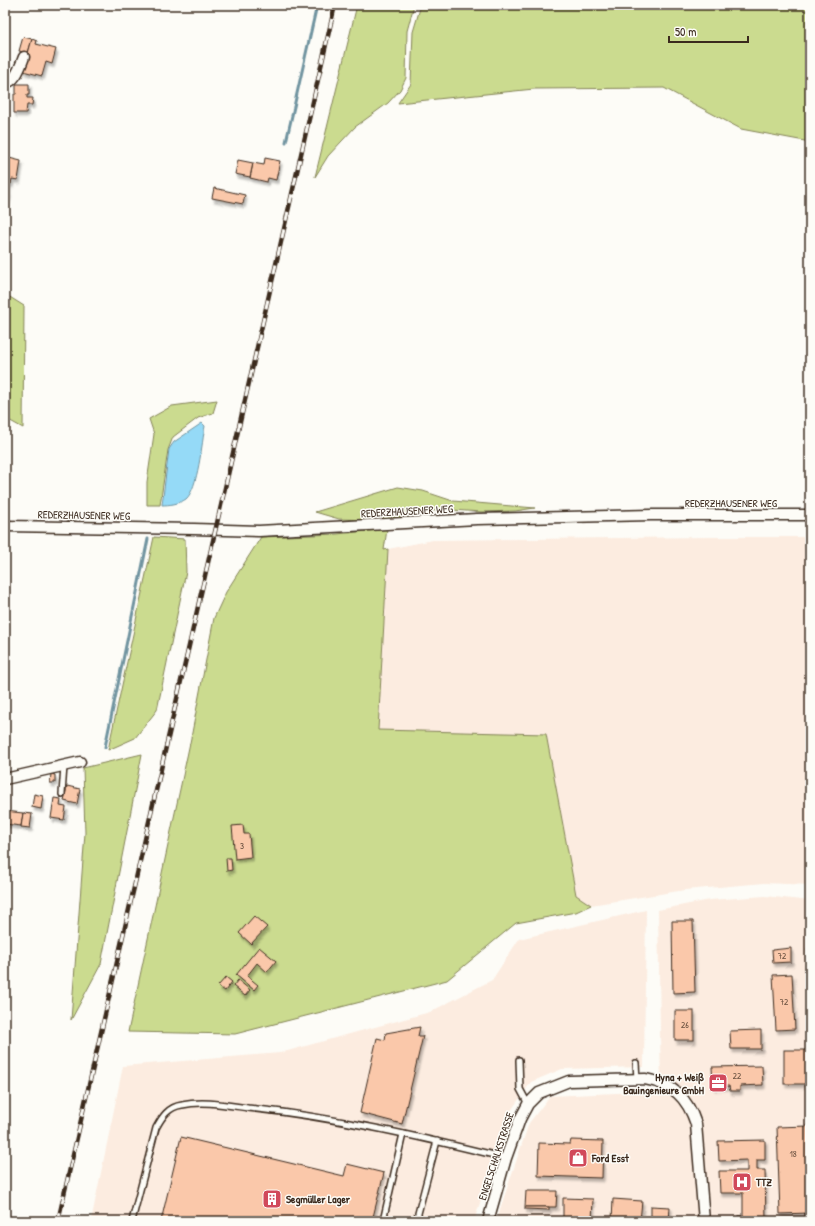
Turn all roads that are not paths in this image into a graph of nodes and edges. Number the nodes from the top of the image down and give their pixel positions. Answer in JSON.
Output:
{"nodes":[{"id":1,"x":24,"y":58,"type":"dead end"},
{"id":2,"x":5,"y":83,"type":"edge"},
{"id":3,"x":810,"y":515,"type":"edge"},
{"id":4,"x":5,"y":526,"type":"edge"},
{"id":5,"x":80,"y":762,"type":"dead end"},
{"id":6,"x":64,"y":766,"type":"junction"},
{"id":7,"x":5,"y":779,"type":"edge"},
{"id":8,"x":62,"y":794,"type":"dead end"},
{"id":9,"x":519,"y":1060,"type":"dead end"},
{"id":10,"x":636,"y":1063,"type":"dead end"},
{"id":11,"x":641,"y":1079,"type":"junction"},
{"id":12,"x":528,"y":1104,"type":"junction"},
{"id":13,"x":403,"y":1134,"type":"junction"},
{"id":14,"x":437,"y":1141,"type":"junction"},
{"id":15,"x":506,"y":1158,"type":"junction"},
{"id":16,"x":132,"y":1221,"type":"edge"},
{"id":17,"x":383,"y":1221,"type":"edge"},
{"id":18,"x":416,"y":1221,"type":"edge"},
{"id":19,"x":488,"y":1221,"type":"edge"},
{"id":20,"x":704,"y":1221,"type":"edge"}],
"edges":[{"from":1,"to":2,"type":"street"},
{"from":3,"to":4,"type":"street","name":"REDERZHAUSENER WEG"},
{"from":5,"to":6,"type":"street"},
{"from":6,"to":7,"type":"street"},
{"from":6,"to":8,"type":"lane"},
{"from":9,"to":12,"type":"lane"},
{"from":10,"to":11,"type":"lane"},
{"from":11,"to":12,"type":"street","name":"ENGELSCHALKSTRASSE"},
{"from":11,"to":20,"type":"street","name":"ENGELSCHALKSTRASSE"},
{"from":12,"to":15,"type":"street","name":"ENGELSCHALKSTRASSE"},
{"from":13,"to":14,"type":"lane"},
{"from":13,"to":16,"type":"lane"},
{"from":13,"to":17,"type":"lane"},
{"from":14,"to":15,"type":"lane"},
{"from":14,"to":18,"type":"lane"},
{"from":15,"to":19,"type":"street","name":"ENGELSCHALKSTRASSE"}]}
